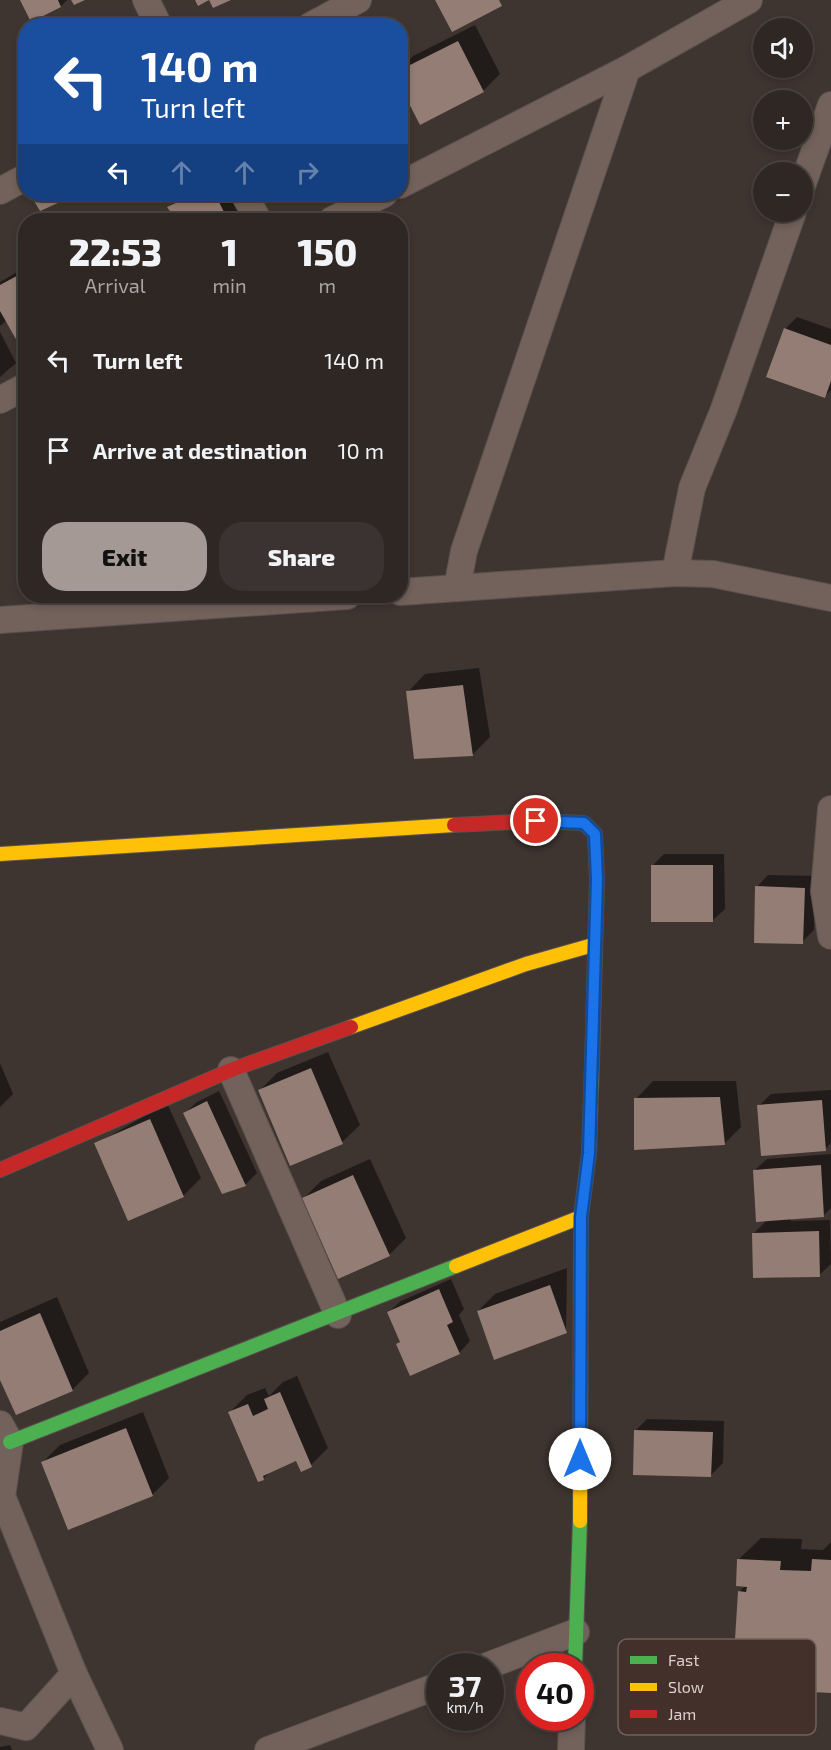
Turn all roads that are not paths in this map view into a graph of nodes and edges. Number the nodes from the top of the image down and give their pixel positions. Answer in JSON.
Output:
{"nodes":[{"id":1,"x":146,"y":0,"type":"edge"},
{"id":2,"x":358,"y":0,"type":"edge"},
{"id":3,"x":750,"y":0,"type":"edge"},
{"id":4,"x":155,"y":18,"type":"edge"},
{"id":5,"x":325,"y":18,"type":"edge"},
{"id":6,"x":627,"y":69,"type":"junction"},
{"id":7,"x":831,"y":105,"type":"edge"},
{"id":8,"x":811,"y":162,"type":"edge"},
{"id":9,"x":18,"y":181,"type":"edge"},
{"id":10,"x":408,"y":181,"type":"edge"},
{"id":11,"x":0,"y":191,"type":"edge"},
{"id":12,"x":370,"y":201,"type":"edge"},
{"id":13,"x":346,"y":213,"type":"edge"},
{"id":14,"x":790,"y":222,"type":"edge"},
{"id":15,"x":18,"y":390,"type":"edge"},
{"id":16,"x":0,"y":400,"type":"edge"},
{"id":17,"x":675,"y":573,"type":"junction"},
{"id":18,"x":457,"y":588,"type":"junction"},
{"id":19,"x":408,"y":591,"type":"edge"},
{"id":20,"x":831,"y":598,"type":"edge"},
{"id":21,"x":246,"y":603,"type":"edge"},
{"id":22,"x":0,"y":620,"type":"edge"},
{"id":23,"x":831,"y":809,"type":"edge"},
{"id":24,"x":0,"y":854,"type":"edge"},
{"id":25,"x":831,"y":936,"type":"edge"},
{"id":26,"x":593,"y":945,"type":"junction"},
{"id":27,"x":231,"y":1070,"type":"junction"},
{"id":28,"x":0,"y":1170,"type":"edge"},
{"id":29,"x":581,"y":1217,"type":"junction"},
{"id":30,"x":339,"y":1315,"type":"junction"},
{"id":31,"x":5,"y":1433,"type":"edge"},
{"id":32,"x":1,"y":1497,"type":"edge"},
{"id":33,"x":576,"y":1632,"type":"junction"},
{"id":34,"x":575,"y":1653,"type":"edge"},
{"id":35,"x":504,"y":1660,"type":"edge"},
{"id":36,"x":74,"y":1674,"type":"junction"},
{"id":37,"x":426,"y":1690,"type":"edge"},
{"id":38,"x":0,"y":1721,"type":"edge"},
{"id":39,"x":572,"y":1731,"type":"edge"},
{"id":40,"x":110,"y":1750,"type":"edge"},
{"id":41,"x":268,"y":1750,"type":"edge"},
{"id":42,"x":571,"y":1750,"type":"edge"}],
"edges":[{"from":1,"to":4,"type":"street"},
{"from":2,"to":5,"type":"street"},
{"from":3,"to":6,"type":"street"},
{"from":6,"to":10,"type":"street"},
{"from":6,"to":18,"type":"street"},
{"from":7,"to":8,"type":"street"},
{"from":9,"to":11,"type":"street"},
{"from":12,"to":13,"type":"street"},
{"from":14,"to":17,"type":"street"},
{"from":15,"to":16,"type":"street"},
{"from":17,"to":18,"type":"street"},
{"from":17,"to":20,"type":"street"},
{"from":18,"to":19,"type":"street"},
{"from":21,"to":22,"type":"street"},
{"from":23,"to":25,"type":"street"},
{"from":24,"to":26,"type":"street"},
{"from":26,"to":27,"type":"street"},
{"from":26,"to":29,"type":"street"},
{"from":27,"to":28,"type":"street"},
{"from":27,"to":30,"type":"street"},
{"from":29,"to":30,"type":"street"},
{"from":29,"to":33,"type":"street"},
{"from":30,"to":31,"type":"street"},
{"from":31,"to":32,"type":"street"},
{"from":32,"to":36,"type":"street"},
{"from":33,"to":34,"type":"street"},
{"from":33,"to":35,"type":"street"},
{"from":36,"to":38,"type":"street"},
{"from":36,"to":40,"type":"street"},
{"from":37,"to":41,"type":"street"},
{"from":39,"to":42,"type":"street"}]}
